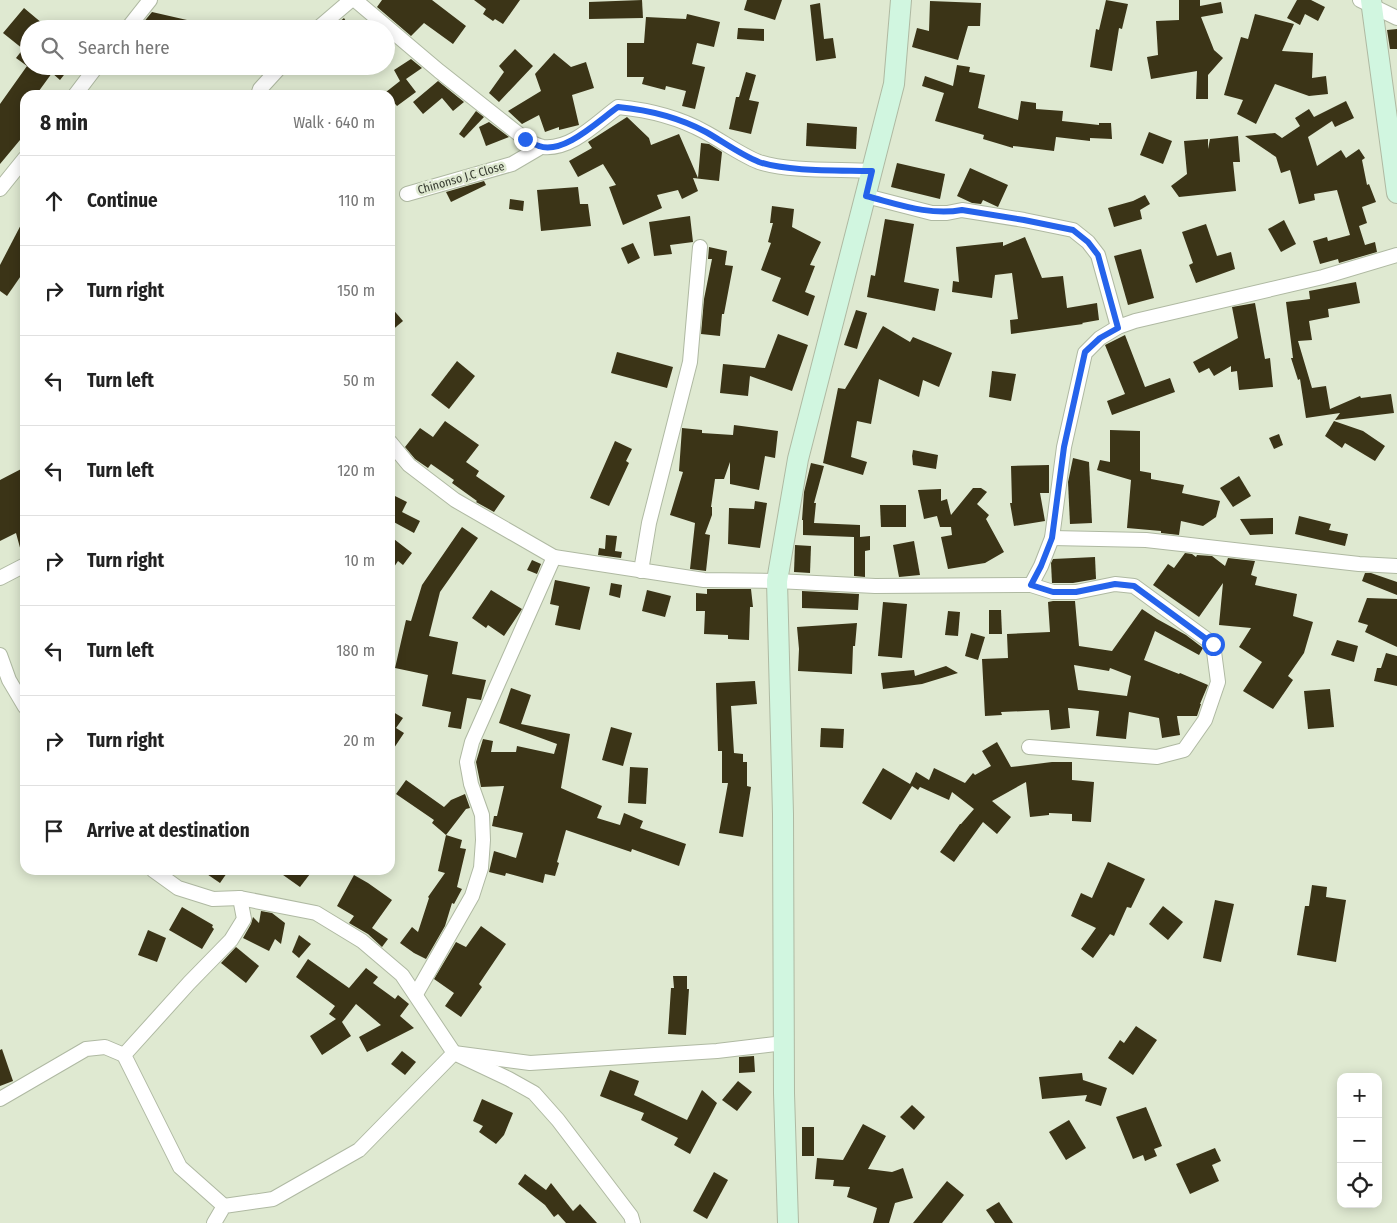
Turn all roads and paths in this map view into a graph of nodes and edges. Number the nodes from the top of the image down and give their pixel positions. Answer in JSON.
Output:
{"nodes":[{"id":1,"x":150,"y":0,"type":"edge"},
{"id":2,"x":351,"y":0,"type":"edge"},
{"id":3,"x":355,"y":0,"type":"edge"},
{"id":4,"x":903,"y":0,"type":"edge"},
{"id":5,"x":1368,"y":2,"type":"edge"},
{"id":6,"x":1397,"y":18,"type":"edge"},
{"id":7,"x":134,"y":20,"type":"edge"},
{"id":8,"x":328,"y":20,"type":"edge"},
{"id":9,"x":379,"y":20,"type":"edge"},
{"id":10,"x":395,"y":34,"type":"edge"},
{"id":11,"x":90,"y":75,"type":"edge"},
{"id":12,"x":273,"y":75,"type":"edge"},
{"id":13,"x":79,"y":90,"type":"edge"},
{"id":14,"x":260,"y":90,"type":"edge"},
{"id":15,"x":541,"y":147,"type":"junction"},
{"id":16,"x":20,"y":164,"type":"edge"},
{"id":17,"x":872,"y":171,"type":"junction"},
{"id":18,"x":0,"y":189,"type":"edge"},
{"id":19,"x":1397,"y":193,"type":"edge"},
{"id":20,"x":407,"y":194,"type":"dead end"},
{"id":21,"x":866,"y":196,"type":"junction"},
{"id":22,"x":700,"y":247,"type":"dead end"},
{"id":23,"x":1397,"y":255,"type":"edge"},
{"id":24,"x":1118,"y":328,"type":"junction"},
{"id":25,"x":395,"y":448,"type":"edge"},
{"id":26,"x":1052,"y":538,"type":"junction"},
{"id":27,"x":554,"y":557,"type":"junction"},
{"id":28,"x":1397,"y":566,"type":"edge"},
{"id":29,"x":20,"y":568,"type":"edge"},
{"id":30,"x":641,"y":571,"type":"junction"},
{"id":31,"x":0,"y":578,"type":"edge"},
{"id":32,"x":777,"y":581,"type":"junction"},
{"id":33,"x":1031,"y":585,"type":"junction"},
{"id":34,"x":0,"y":655,"type":"edge"},
{"id":35,"x":20,"y":699,"type":"edge"},
{"id":36,"x":1029,"y":747,"type":"dead end"},
{"id":37,"x":160,"y":875,"type":"edge"},
{"id":38,"x":240,"y":898,"type":"junction"},
{"id":39,"x":416,"y":994,"type":"junction"},
{"id":40,"x":784,"y":1043,"type":"junction"},
{"id":41,"x":454,"y":1053,"type":"junction"},
{"id":42,"x":124,"y":1055,"type":"junction"},
{"id":43,"x":0,"y":1100,"type":"edge"},
{"id":44,"x":224,"y":1206,"type":"junction"},
{"id":45,"x":214,"y":1223,"type":"edge"},
{"id":46,"x":633,"y":1223,"type":"edge"},
{"id":47,"x":788,"y":1223,"type":"edge"}],
"edges":[{"from":1,"to":7,"type":"street"},
{"from":2,"to":8,"type":"street"},
{"from":3,"to":9,"type":"street"},
{"from":4,"to":17,"type":"street"},
{"from":5,"to":6,"type":"street"},
{"from":5,"to":19,"type":"street"},
{"from":10,"to":15,"type":"street"},
{"from":11,"to":13,"type":"street"},
{"from":12,"to":14,"type":"street"},
{"from":15,"to":17,"type":"street"},
{"from":15,"to":20,"type":"street","name":"Chinonso J.C Close"},
{"from":16,"to":18,"type":"street"},
{"from":17,"to":21,"type":"street"},
{"from":21,"to":24,"type":"street"},
{"from":21,"to":32,"type":"street"},
{"from":22,"to":30,"type":"street"},
{"from":23,"to":24,"type":"street"},
{"from":24,"to":26,"type":"street"},
{"from":25,"to":27,"type":"street"},
{"from":26,"to":28,"type":"street"},
{"from":26,"to":33,"type":"street"},
{"from":27,"to":30,"type":"street"},
{"from":27,"to":39,"type":"street"},
{"from":29,"to":31,"type":"street"},
{"from":30,"to":32,"type":"street"},
{"from":32,"to":33,"type":"street"},
{"from":32,"to":40,"type":"street"},
{"from":33,"to":36,"type":"street"},
{"from":34,"to":35,"type":"street"},
{"from":37,"to":38,"type":"street"},
{"from":38,"to":39,"type":"street"},
{"from":38,"to":42,"type":"street"},
{"from":39,"to":41,"type":"street"},
{"from":40,"to":41,"type":"street"},
{"from":40,"to":47,"type":"street"},
{"from":41,"to":44,"type":"street"},
{"from":41,"to":46,"type":"street"},
{"from":42,"to":43,"type":"street"},
{"from":42,"to":44,"type":"street"},
{"from":44,"to":45,"type":"street"}]}
